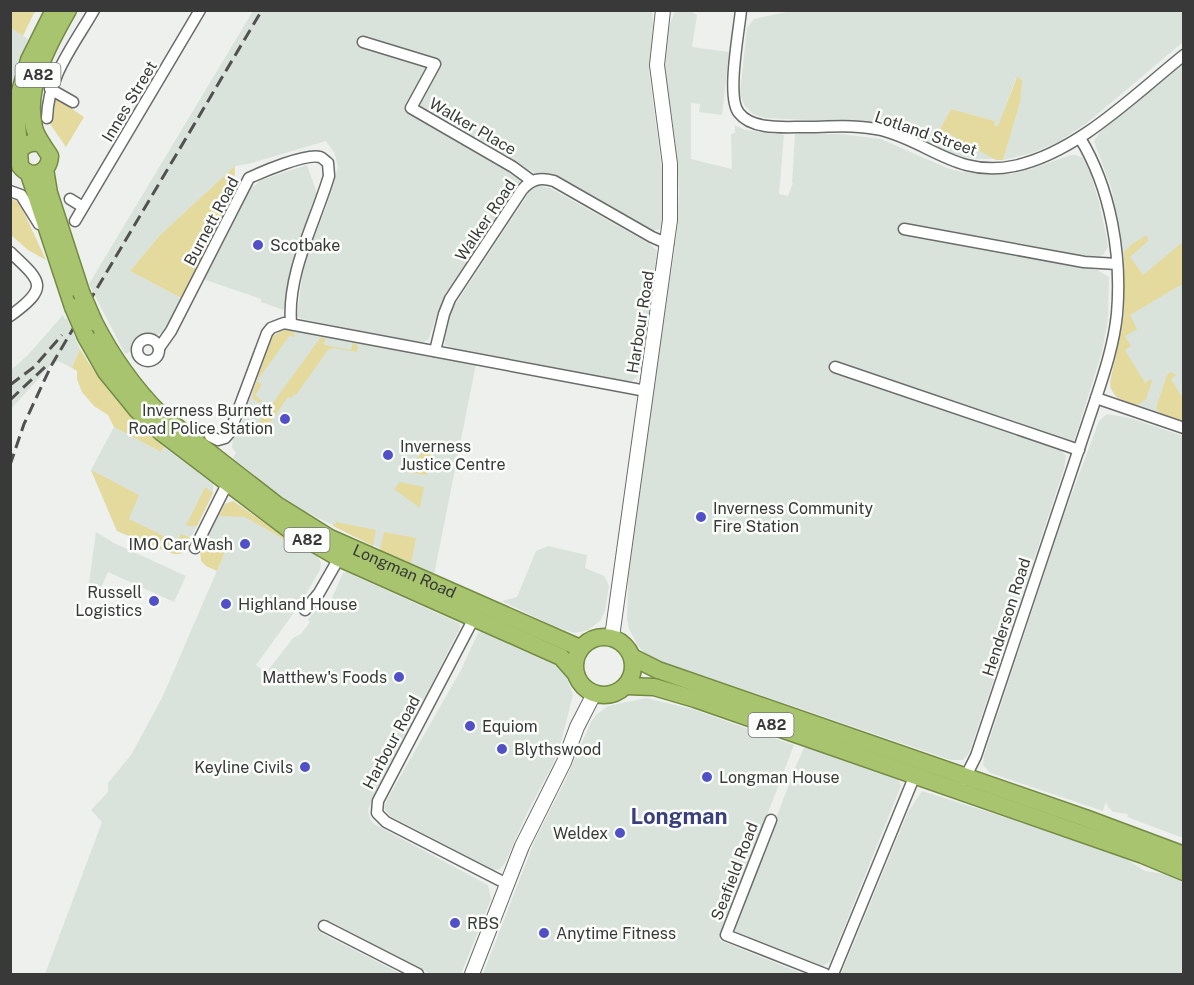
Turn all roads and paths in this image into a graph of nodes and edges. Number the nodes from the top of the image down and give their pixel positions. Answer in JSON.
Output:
{"nodes":[{"id":1,"x":54,"y":10,"type":"edge"},
{"id":2,"x":68,"y":10,"type":"edge"},
{"id":3,"x":94,"y":10,"type":"edge"},
{"id":4,"x":200,"y":10,"type":"edge"},
{"id":5,"x":663,"y":10,"type":"edge"},
{"id":6,"x":741,"y":10,"type":"edge"},
{"id":7,"x":363,"y":42,"type":"dead end"},
{"id":8,"x":1184,"y":54,"type":"edge"},
{"id":9,"x":51,"y":89,"type":"junction"},
{"id":10,"x":73,"y":102,"type":"dead end"},
{"id":11,"x":47,"y":118,"type":"dead end"},
{"id":12,"x":1080,"y":138,"type":"junction"},
{"id":13,"x":42,"y":144,"type":"junction"},
{"id":14,"x":25,"y":167,"type":"edge"},
{"id":15,"x":532,"y":181,"type":"junction"},
{"id":16,"x":10,"y":192,"type":"edge"},
{"id":17,"x":70,"y":199,"type":"dead end"},
{"id":18,"x":83,"y":207,"type":"junction"},
{"id":19,"x":75,"y":221,"type":"dead end"},
{"id":20,"x":904,"y":229,"type":"dead end"},
{"id":21,"x":668,"y":244,"type":"junction"},
{"id":22,"x":51,"y":245,"type":"junction"},
{"id":23,"x":10,"y":252,"type":"edge"},
{"id":24,"x":1117,"y":264,"type":"junction"},
{"id":25,"x":77,"y":299,"type":"junction"},
{"id":26,"x":10,"y":316,"type":"edge"},
{"id":27,"x":291,"y":323,"type":"junction"},
{"id":28,"x":90,"y":330,"type":"junction"},
{"id":29,"x":160,"y":343,"type":"dead end"},
{"id":30,"x":435,"y":351,"type":"junction"},
{"id":31,"x":835,"y":367,"type":"dead end"},
{"id":32,"x":646,"y":391,"type":"junction"},
{"id":33,"x":1096,"y":398,"type":"junction"},
{"id":34,"x":1184,"y":428,"type":"edge"},
{"id":35,"x":210,"y":436,"type":"dead end"},
{"id":36,"x":1079,"y":450,"type":"junction"},
{"id":37,"x":227,"y":484,"type":"junction"},
{"id":38,"x":195,"y":548,"type":"dead end"},
{"id":39,"x":339,"y":558,"type":"junction"},
{"id":40,"x":305,"y":610,"type":"dead end"},
{"id":41,"x":474,"y":618,"type":"junction"},
{"id":42,"x":612,"y":637,"type":"junction"},
{"id":43,"x":580,"y":648,"type":"junction"},
{"id":44,"x":632,"y":657,"type":"junction"},
{"id":45,"x":576,"y":674,"type":"junction"},
{"id":46,"x":626,"y":686,"type":"junction"},
{"id":47,"x":594,"y":694,"type":"junction"},
{"id":48,"x":915,"y":775,"type":"junction"},
{"id":49,"x":967,"y":777,"type":"junction"},
{"id":50,"x":954,"y":789,"type":"junction"},
{"id":51,"x":771,"y":820,"type":"dead end"},
{"id":52,"x":1184,"y":855,"type":"edge"},
{"id":53,"x":1184,"y":872,"type":"edge"},
{"id":54,"x":507,"y":884,"type":"junction"},
{"id":55,"x":324,"y":926,"type":"dead end"},
{"id":56,"x":418,"y":975,"type":"edge"},
{"id":57,"x":471,"y":975,"type":"edge"},
{"id":58,"x":825,"y":975,"type":"edge"},
{"id":59,"x":833,"y":975,"type":"edge"}],
"edges":[{"from":1,"to":14,"type":"highway","number":"A82"},
{"from":2,"to":13,"type":"highway","number":"A82"},
{"from":3,"to":9,"type":"street"},
{"from":4,"to":18,"type":"street","name":"Innes Street"},
{"from":5,"to":21,"type":"street","name":"Harbour Road"},
{"from":6,"to":12,"type":"street","name":"Lotland Street"},
{"from":7,"to":15,"type":"street","name":"Walker Place"},
{"from":8,"to":12,"type":"street","name":"Lotland Street"},
{"from":9,"to":10,"type":"street"},
{"from":9,"to":11,"type":"street"},
{"from":12,"to":24,"type":"street","name":"Henderson Road"},
{"from":13,"to":14,"type":"highway"},
{"from":13,"to":14,"type":"highway","number":"A82"},
{"from":14,"to":22,"type":"highway","number":"A82"},
{"from":14,"to":25,"type":"highway","number":"A82"},
{"from":15,"to":21,"type":"street","name":"Walker Road"},
{"from":15,"to":30,"type":"street","name":"Walker Road"},
{"from":16,"to":22,"type":"street"},
{"from":17,"to":18,"type":"street"},
{"from":18,"to":19,"type":"street","name":"Innes Street"},
{"from":20,"to":24,"type":"street"},
{"from":21,"to":32,"type":"street","name":"Harbour Road"},
{"from":22,"to":25,"type":"highway","number":"A82"},
{"from":23,"to":26,"type":"street"},
{"from":24,"to":33,"type":"street","name":"Henderson Road"},
{"from":25,"to":28,"type":"highway","number":"A82","bridge":true},
{"from":27,"to":29,"type":"street","name":"Burnett Road"},
{"from":27,"to":30,"type":"street"},
{"from":27,"to":35,"type":"street"},
{"from":28,"to":37,"type":"highway","name":"Longman Road","number":"A82"},
{"from":28,"to":43,"type":"highway","name":"Longman Road","number":"A82"},
{"from":30,"to":32,"type":"street"},
{"from":31,"to":36,"type":"street"},
{"from":32,"to":42,"type":"street","name":"Harbour Road"},
{"from":33,"to":34,"type":"street"},
{"from":33,"to":36,"type":"street","name":"Henderson Road"},
{"from":36,"to":49,"type":"street","name":"Henderson Road"},
{"from":37,"to":38,"type":"street"},
{"from":37,"to":39,"type":"highway","name":"Longman Road","number":"A82"},
{"from":39,"to":40,"type":"street","name":"Longman Road"},
{"from":39,"to":41,"type":"highway","name":"Longman Road","number":"A82"},
{"from":41,"to":45,"type":"highway","name":"Longman Road","number":"A82"},
{"from":41,"to":54,"type":"street","name":"Harbour Road"},
{"from":42,"to":43,"type":"highway"},
{"from":42,"to":44,"type":"highway","number":"A82"},
{"from":43,"to":45,"type":"highway"},
{"from":44,"to":46,"type":"highway"},
{"from":44,"to":49,"type":"highway","number":"A82"},
{"from":45,"to":47,"type":"highway","number":"A82"},
{"from":46,"to":47,"type":"highway","number":"A82"},
{"from":46,"to":48,"type":"highway","number":"A82"},
{"from":47,"to":54,"type":"street"},
{"from":48,"to":50,"type":"highway","number":"A82"},
{"from":48,"to":59,"type":"street"},
{"from":49,"to":50,"type":"street","name":"Henderson Road"},
{"from":49,"to":52,"type":"highway","number":"A82"},
{"from":50,"to":53,"type":"highway","number":"A82"},
{"from":51,"to":58,"type":"street","name":"Seafield Road"},
{"from":54,"to":57,"type":"street"},
{"from":55,"to":56,"type":"street"}]}
